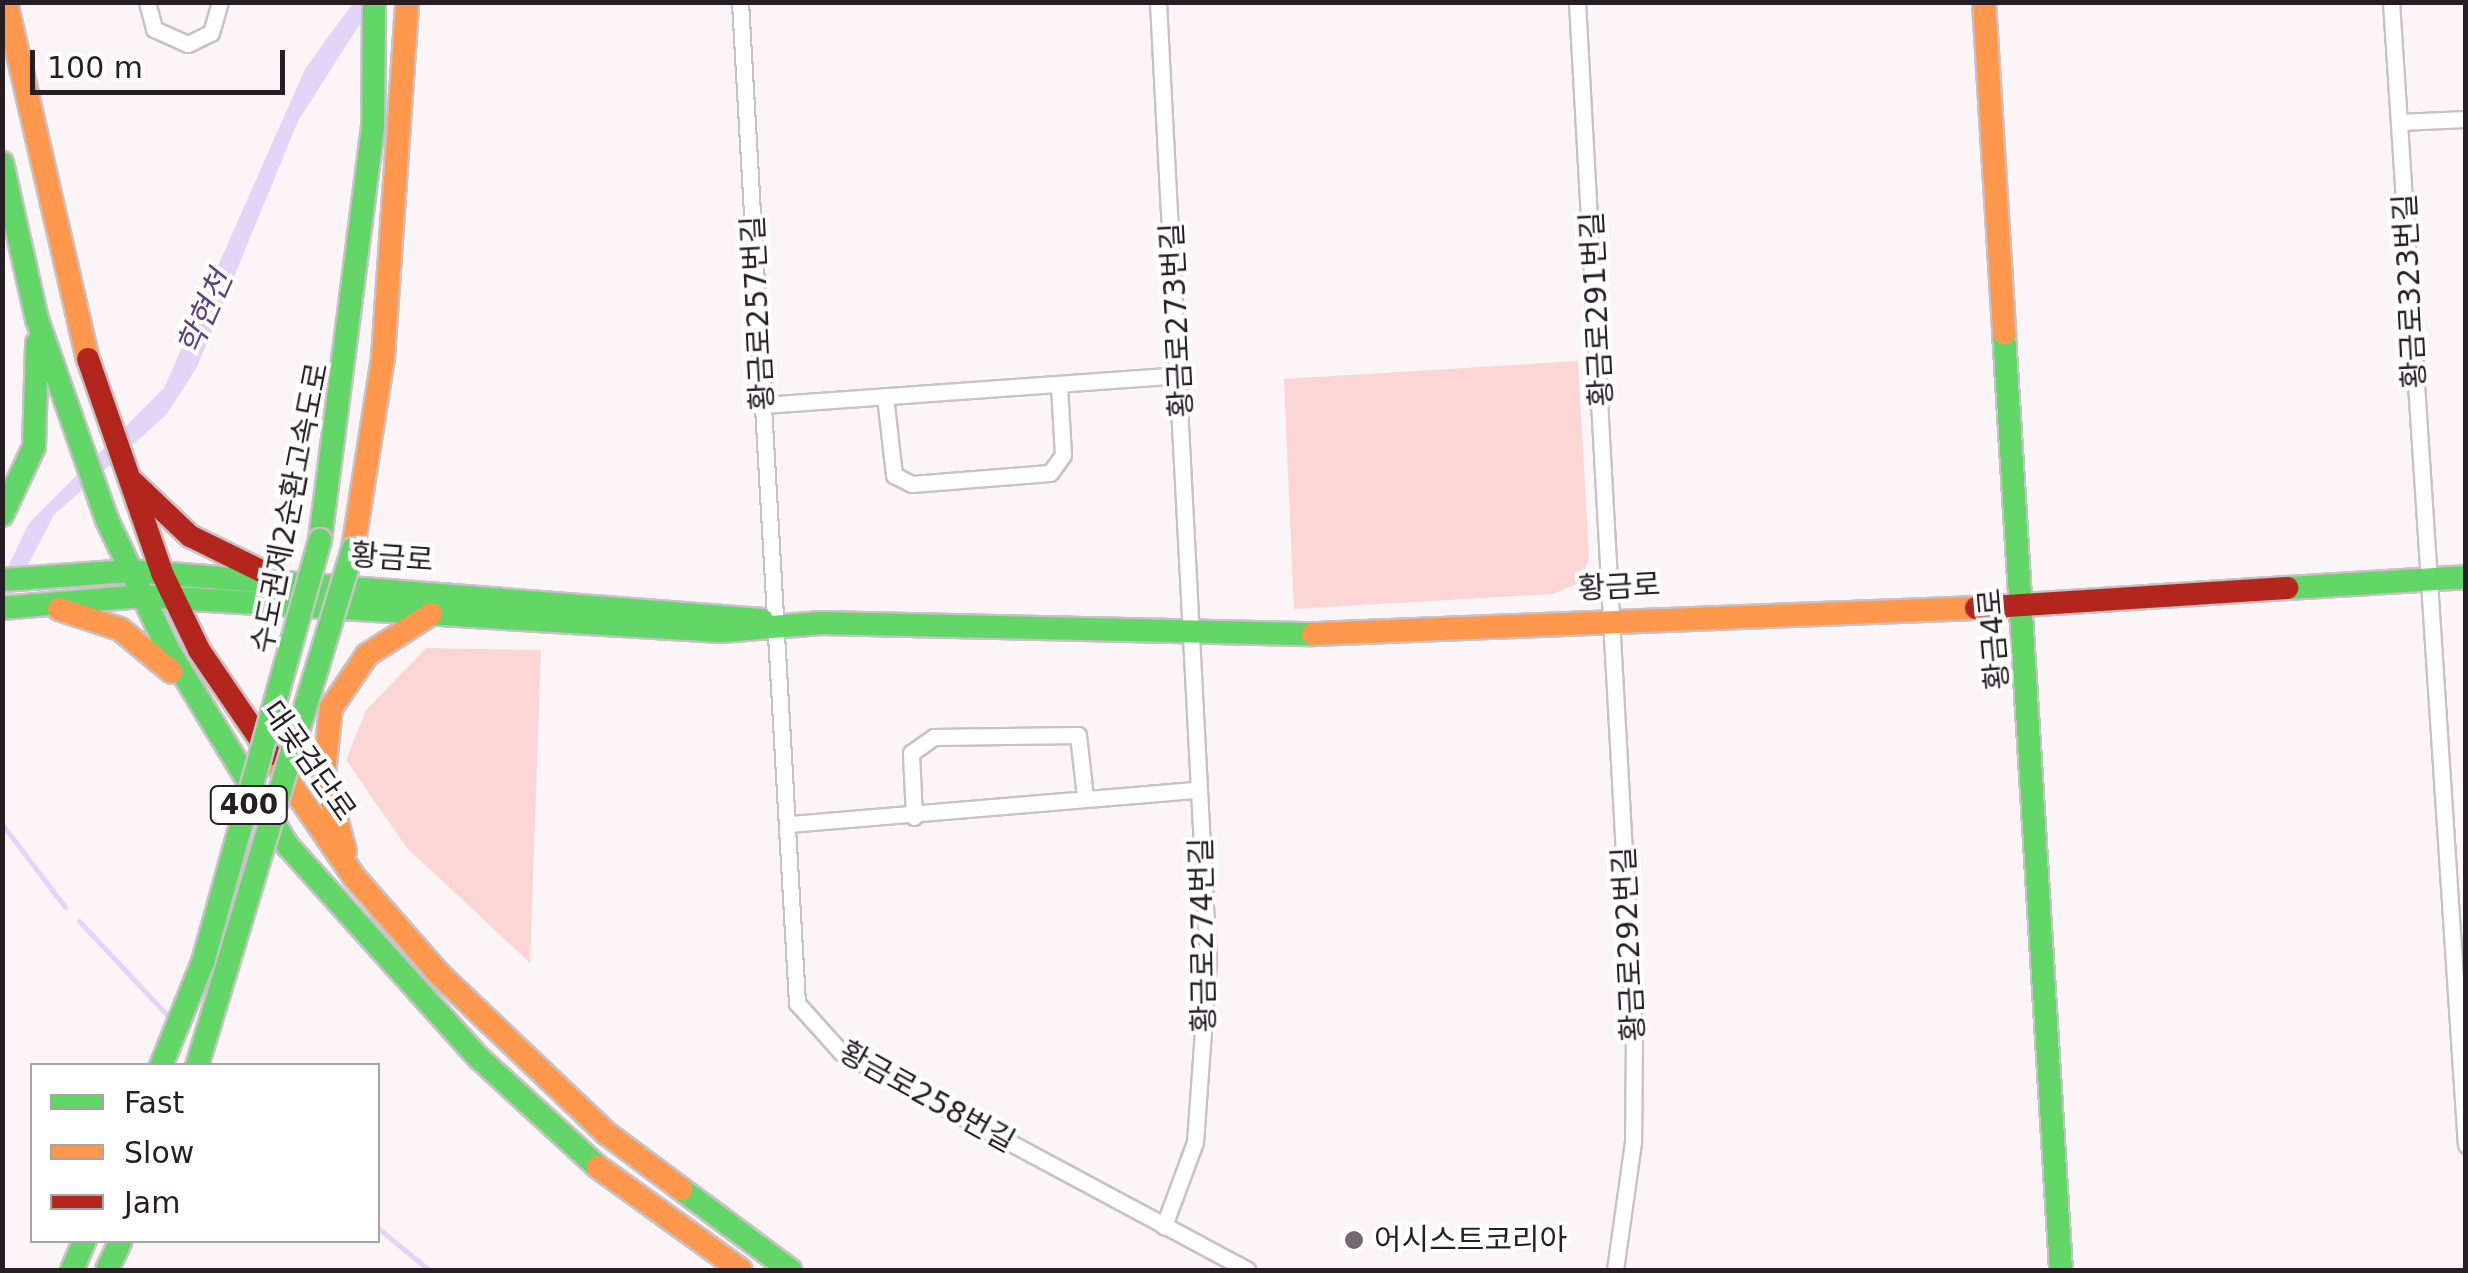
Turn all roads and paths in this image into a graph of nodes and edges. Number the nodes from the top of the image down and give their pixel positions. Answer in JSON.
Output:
{"nodes":[{"id":1,"x":6,"y":2,"type":"edge"},
{"id":2,"x":148,"y":2,"type":"edge"},
{"id":3,"x":220,"y":2,"type":"edge"},
{"id":4,"x":374,"y":2,"type":"edge"},
{"id":5,"x":406,"y":2,"type":"edge"},
{"id":6,"x":740,"y":2,"type":"edge"},
{"id":7,"x":1158,"y":2,"type":"edge"},
{"id":8,"x":1577,"y":2,"type":"edge"},
{"id":9,"x":1984,"y":2,"type":"edge"},
{"id":10,"x":2391,"y":2,"type":"edge"},
{"id":11,"x":2466,"y":119,"type":"edge"},
{"id":12,"x":2399,"y":122,"type":"junction"},
{"id":13,"x":2,"y":163,"type":"edge"},
{"id":14,"x":37,"y":319,"type":"junction"},
{"id":15,"x":1181,"y":375,"type":"junction"},
{"id":16,"x":1059,"y":385,"type":"junction"},
{"id":17,"x":885,"y":396,"type":"junction"},
{"id":18,"x":764,"y":405,"type":"junction"},
{"id":19,"x":135,"y":488,"type":"junction"},
{"id":20,"x":2,"y":515,"type":"edge"},
{"id":21,"x":130,"y":571,"type":"junction"},
{"id":22,"x":162,"y":573,"type":"junction"},
{"id":23,"x":2466,"y":577,"type":"edge"},
{"id":24,"x":2,"y":580,"type":"edge"},
{"id":25,"x":2427,"y":580,"type":"junction"},
{"id":26,"x":288,"y":581,"type":"junction"},
{"id":27,"x":141,"y":596,"type":"junction"},
{"id":28,"x":172,"y":597,"type":"junction"},
{"id":29,"x":2022,"y":605,"type":"junction"},
{"id":30,"x":2,"y":608,"type":"edge"},
{"id":31,"x":70,"y":608,"type":"junction"},
{"id":32,"x":432,"y":613,"type":"junction"},
{"id":33,"x":1612,"y":616,"type":"junction"},
{"id":34,"x":776,"y":623,"type":"junction"},
{"id":35,"x":1194,"y":637,"type":"junction"},
{"id":36,"x":193,"y":692,"type":"junction"},
{"id":37,"x":1199,"y":790,"type":"junction"},
{"id":38,"x":1085,"y":796,"type":"junction"},
{"id":39,"x":914,"y":817,"type":"junction"},
{"id":40,"x":790,"y":824,"type":"junction"},
{"id":41,"x":355,"y":878,"type":"junction"},
{"id":42,"x":162,"y":1063,"type":"edge"},
{"id":43,"x":198,"y":1063,"type":"edge"},
{"id":44,"x":2466,"y":1145,"type":"edge"},
{"id":45,"x":1164,"y":1226,"type":"junction"},
{"id":46,"x":85,"y":1243,"type":"edge"},
{"id":47,"x":119,"y":1243,"type":"edge"},
{"id":48,"x":72,"y":1270,"type":"edge"},
{"id":49,"x":107,"y":1270,"type":"edge"},
{"id":50,"x":741,"y":1270,"type":"edge"},
{"id":51,"x":790,"y":1270,"type":"edge"},
{"id":52,"x":1247,"y":1270,"type":"edge"},
{"id":53,"x":1615,"y":1270,"type":"edge"},
{"id":54,"x":2061,"y":1270,"type":"edge"}],
"edges":[{"from":1,"to":19,"type":"main road","name":"대곶검단로"},
{"from":2,"to":3,"type":"street"},
{"from":4,"to":42,"type":"main road","name":"수도권제2순환고속도로","number":"400","bridge":true},
{"from":5,"to":43,"type":"main road","number":"400","bridge":true},
{"from":6,"to":18,"type":"street","name":"황금로257번길"},
{"from":7,"to":15,"type":"street","name":"황금로273번길"},
{"from":8,"to":33,"type":"street","name":"황금로291번길"},
{"from":9,"to":29,"type":"main road","name":"황금4로"},
{"from":10,"to":12,"type":"street","name":"황금로323번길"},
{"from":11,"to":12,"type":"street"},
{"from":12,"to":25,"type":"street","name":"황금로323번길"},
{"from":13,"to":14,"type":"main road","name":"대곶검단로"},
{"from":14,"to":20,"type":"main road"},
{"from":14,"to":21,"type":"main road","name":"대곶검단로"},
{"from":15,"to":16,"type":"street"},
{"from":15,"to":35,"type":"street","name":"황금로273번길"},
{"from":16,"to":17,"type":"street"},
{"from":16,"to":17,"type":"street"},
{"from":17,"to":18,"type":"street"},
{"from":18,"to":34,"type":"street","name":"황금로257번길"},
{"from":19,"to":22,"type":"main road","name":"대곶검단로"},
{"from":19,"to":26,"type":"main road"},
{"from":21,"to":22,"type":"main road","name":"황금로"},
{"from":21,"to":24,"type":"main road","name":"황금로"},
{"from":21,"to":27,"type":"main road","name":"대곶검단로"},
{"from":22,"to":26,"type":"main road","name":"황금로"},
{"from":22,"to":28,"type":"main road","name":"대곶검단로"},
{"from":23,"to":25,"type":"main road","name":"황금로"},
{"from":25,"to":29,"type":"main road","name":"황금로"},
{"from":25,"to":44,"type":"street","name":"황금로323번길"},
{"from":26,"to":34,"type":"main road","name":"황금로"},
{"from":27,"to":28,"type":"main road","name":"황금로"},
{"from":27,"to":31,"type":"main road","name":"황금로"},
{"from":27,"to":36,"type":"main road","name":"대곶검단로"},
{"from":28,"to":32,"type":"main road","name":"황금로"},
{"from":28,"to":41,"type":"main road","name":"대곶검단로"},
{"from":29,"to":33,"type":"main road","name":"황금로"},
{"from":29,"to":54,"type":"main road","name":"황금4로"},
{"from":30,"to":31,"type":"main road","name":"황금로"},
{"from":31,"to":36,"type":"main road"},
{"from":32,"to":34,"type":"main road","name":"황금로"},
{"from":32,"to":41,"type":"main road"},
{"from":33,"to":35,"type":"main road","name":"황금로"},
{"from":33,"to":53,"type":"street","name":"황금로292번길"},
{"from":34,"to":35,"type":"main road","name":"황금로"},
{"from":34,"to":40,"type":"street","name":"황금로258번길"},
{"from":35,"to":37,"type":"street","name":"황금로274번길"},
{"from":36,"to":50,"type":"main road","name":"대곶검단로"},
{"from":37,"to":38,"type":"street"},
{"from":37,"to":45,"type":"street","name":"황금로274번길"},
{"from":38,"to":39,"type":"street"},
{"from":38,"to":39,"type":"street"},
{"from":39,"to":40,"type":"street"},
{"from":40,"to":45,"type":"street","name":"황금로258번길"},
{"from":41,"to":51,"type":"main road","name":"대곶검단로"},
{"from":45,"to":52,"type":"street","name":"황금로258번길"},
{"from":46,"to":48,"type":"main road"},
{"from":47,"to":49,"type":"main road"}]}
